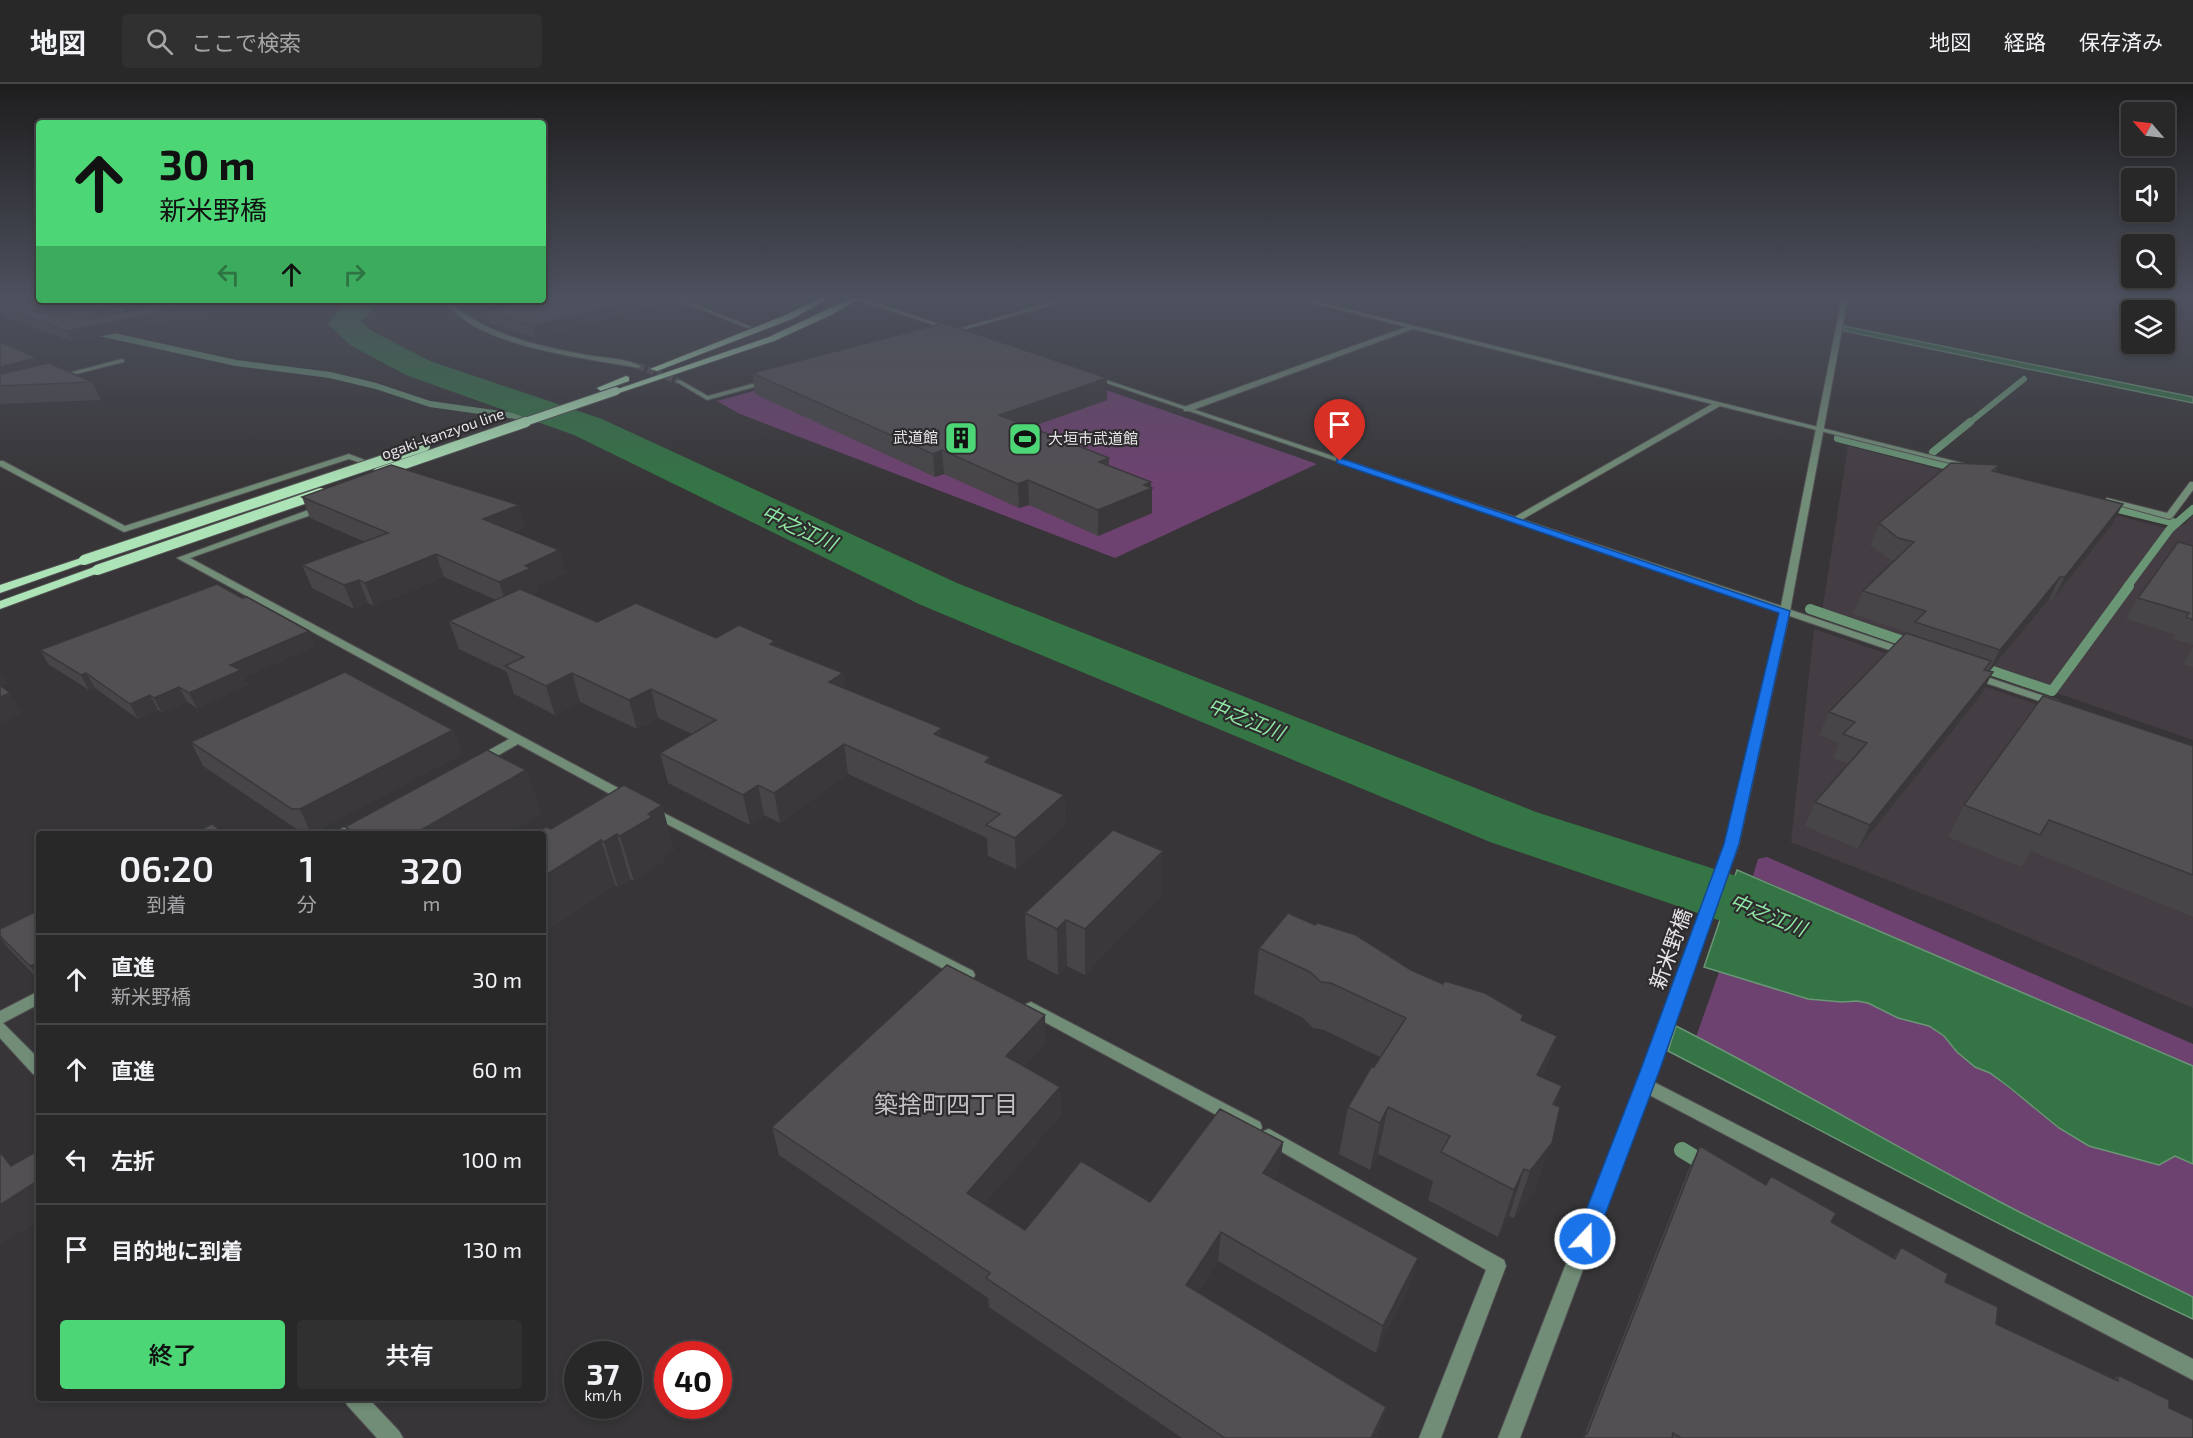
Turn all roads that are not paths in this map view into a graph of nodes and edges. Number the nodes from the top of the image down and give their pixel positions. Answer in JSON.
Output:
{"nodes":[{"id":1,"x":610,"y":360,"type":"edge"},
{"id":2,"x":675,"y":360,"type":"edge"},
{"id":3,"x":711,"y":360,"type":"edge"},
{"id":4,"x":1321,"y":360,"type":"edge"},
{"id":5,"x":1546,"y":360,"type":"edge"},
{"id":6,"x":1834,"y":360,"type":"edge"},
{"id":7,"x":122,"y":361,"type":"dead end"},
{"id":8,"x":638,"y":366,"type":"tunnel mouth"},
{"id":9,"x":1087,"y":375,"type":"edge"},
{"id":10,"x":45,"y":380,"type":"edge"},
{"id":11,"x":775,"y":380,"type":"edge"},
{"id":12,"x":678,"y":381,"type":"tunnel mouth"},
{"id":13,"x":1719,"y":403,"type":"junction"},
{"id":14,"x":1187,"y":409,"type":"junction"},
{"id":15,"x":1820,"y":429,"type":"junction"},
{"id":16,"x":0,"y":463,"type":"edge"},
{"id":17,"x":1983,"y":470,"type":"edge"},
{"id":18,"x":404,"y":476,"type":"edge"},
{"id":19,"x":2193,"y":484,"type":"edge"},
{"id":20,"x":2099,"y":499,"type":"edge"},
{"id":21,"x":328,"y":506,"type":"edge"},
{"id":22,"x":1516,"y":520,"type":"junction"},
{"id":23,"x":0,"y":589,"type":"edge"},
{"id":24,"x":0,"y":605,"type":"edge"},
{"id":25,"x":1785,"y":611,"type":"junction"},
{"id":26,"x":1921,"y":657,"type":"edge"},
{"id":27,"x":1966,"y":673,"type":"edge"},
{"id":28,"x":2068,"y":707,"type":"edge"},
{"id":29,"x":517,"y":740,"type":"junction"},
{"id":30,"x":465,"y":768,"type":"edge"},
{"id":31,"x":373,"y":818,"type":"edge"},
{"id":32,"x":348,"y":831,"type":"edge"},
{"id":33,"x":980,"y":982,"type":"edge"},
{"id":34,"x":36,"y":999,"type":"edge"},
{"id":35,"x":1012,"y":999,"type":"edge"},
{"id":36,"x":0,"y":1018,"type":"edge"},
{"id":37,"x":0,"y":1028,"type":"edge"},
{"id":38,"x":36,"y":1065,"type":"edge"},
{"id":39,"x":1647,"y":1077,"type":"junction"},
{"id":40,"x":2193,"y":1370,"type":"edge"},
{"id":41,"x":357,"y":1401,"type":"edge"},
{"id":42,"x":392,"y":1438,"type":"edge"},
{"id":43,"x":1430,"y":1438,"type":"edge"},
{"id":44,"x":1509,"y":1438,"type":"edge"}],
"edges":[{"from":1,"to":8,"type":"street"},
{"from":2,"to":23,"type":"main road","name":"ogaki-kanzyou line","bridge":true},
{"from":3,"to":24,"type":"main road","name":"ogaki-kanzyou line","bridge":true},
{"from":4,"to":14,"type":"street"},
{"from":5,"to":13,"type":"street"},
{"from":6,"to":15,"type":"street","name":"新米野橋"},
{"from":7,"to":10,"type":"street"},
{"from":9,"to":14,"type":"street"},
{"from":11,"to":12,"type":"street"},
{"from":13,"to":15,"type":"street"},
{"from":13,"to":22,"type":"street"},
{"from":14,"to":22,"type":"street"},
{"from":15,"to":17,"type":"street"},
{"from":15,"to":25,"type":"street","name":"新米野橋"},
{"from":16,"to":18,"type":"street"},
{"from":19,"to":20,"type":"street"},
{"from":21,"to":29,"type":"street"},
{"from":22,"to":25,"type":"street"},
{"from":25,"to":26,"type":"street"},
{"from":25,"to":39,"type":"street","name":"新米野橋"},
{"from":27,"to":28,"type":"street"},
{"from":29,"to":30,"type":"street"},
{"from":29,"to":33,"type":"street"},
{"from":31,"to":32,"type":"street"},
{"from":34,"to":36,"type":"street"},
{"from":35,"to":43,"type":"street"},
{"from":37,"to":38,"type":"street"},
{"from":39,"to":40,"type":"street"},
{"from":39,"to":44,"type":"street","name":"新米野橋"},
{"from":41,"to":42,"type":"street"}]}
